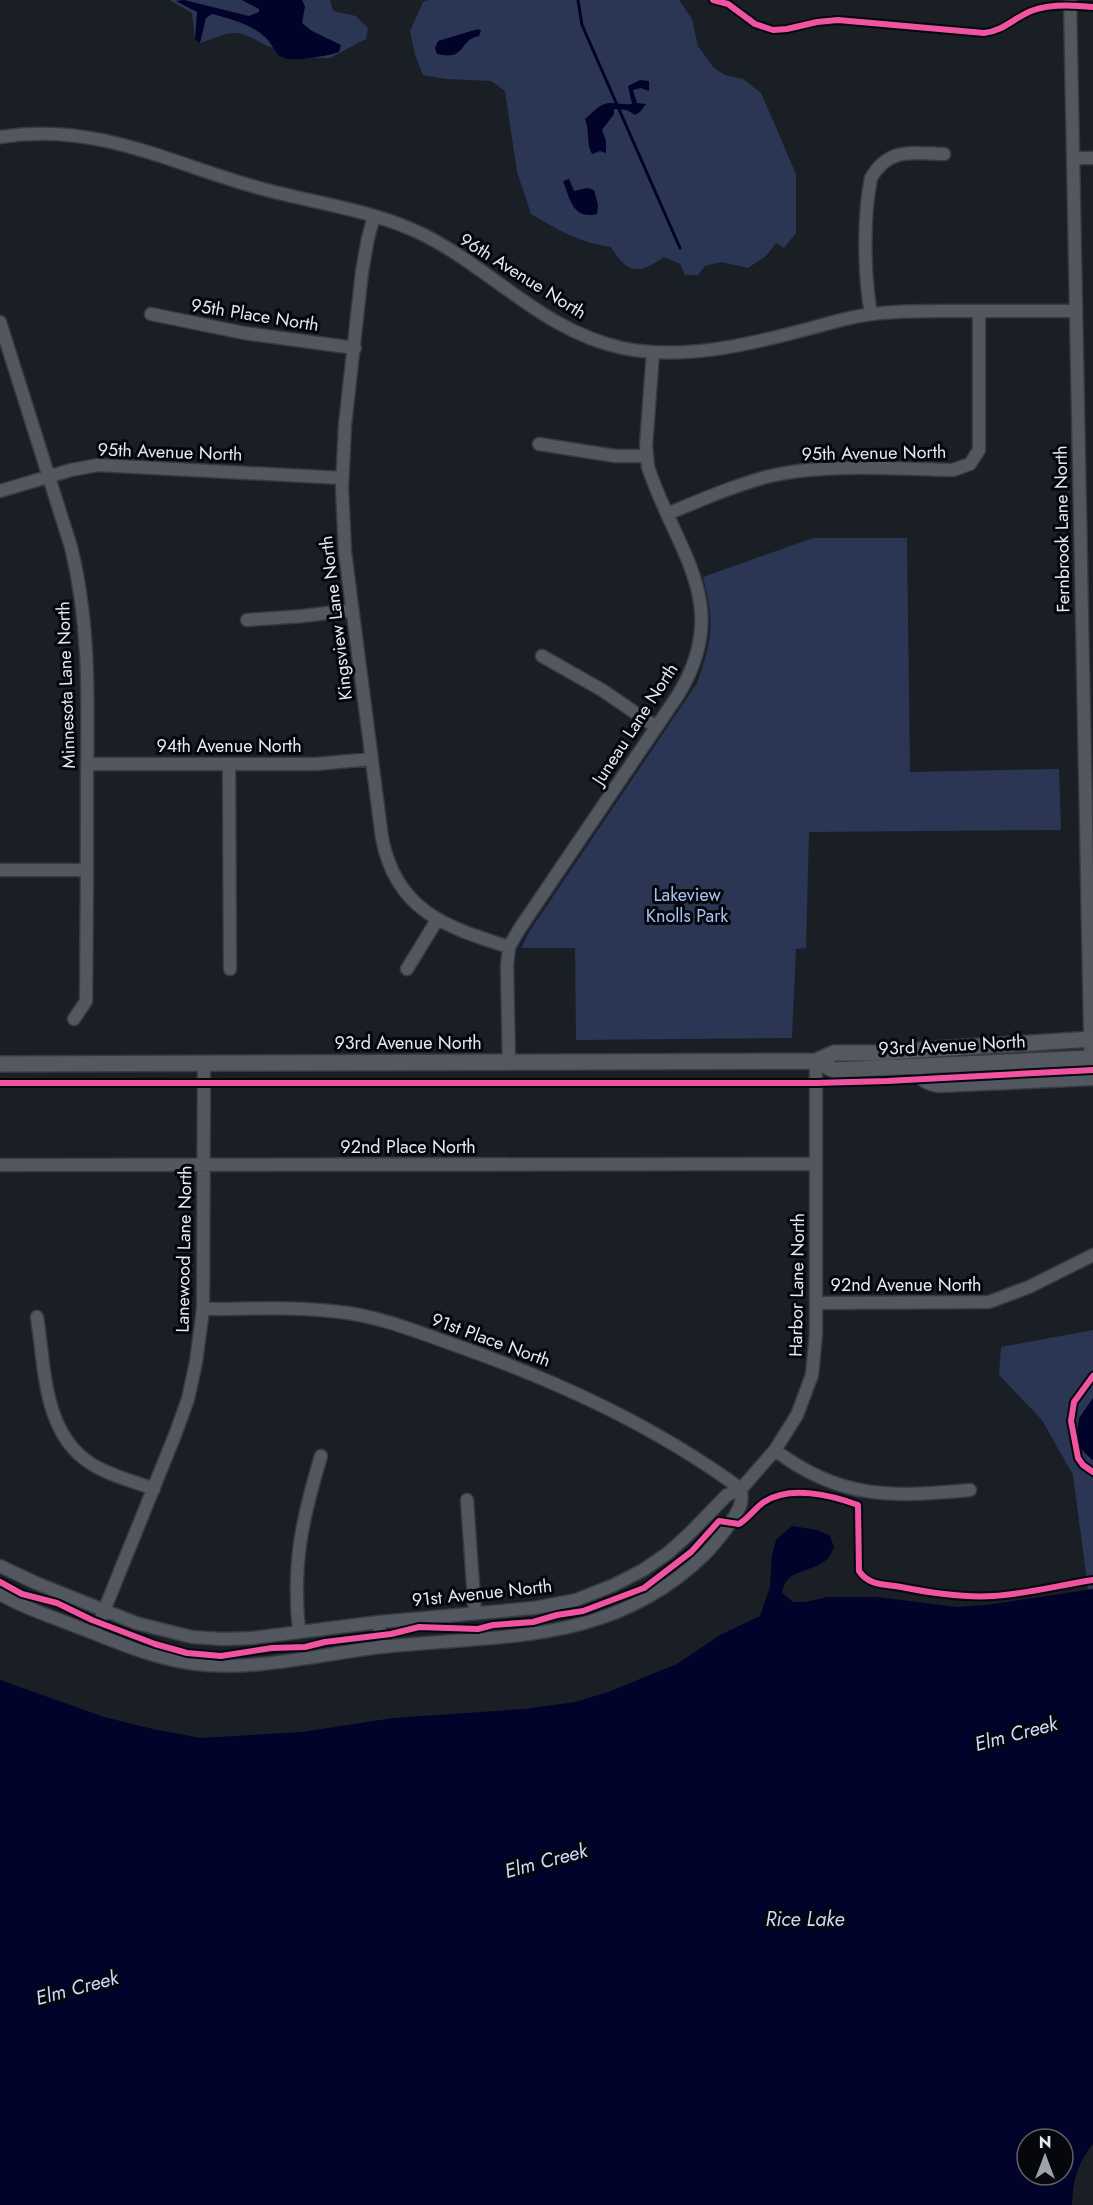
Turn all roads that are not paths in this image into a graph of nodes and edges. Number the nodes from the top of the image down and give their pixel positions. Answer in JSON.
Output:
{"nodes":[{"id":1,"x":1070,"y":0,"type":"edge"},
{"id":2,"x":0,"y":137,"type":"edge"},
{"id":3,"x":944,"y":154,"type":"dead end"},
{"id":4,"x":1073,"y":158,"type":"junction"},
{"id":5,"x":1093,"y":158,"type":"edge"},
{"id":6,"x":374,"y":216,"type":"junction"},
{"id":7,"x":979,"y":311,"type":"junction"},
{"id":8,"x":1076,"y":311,"type":"junction"},
{"id":9,"x":151,"y":314,"type":"dead end"},
{"id":10,"x":872,"y":314,"type":"junction"},
{"id":11,"x":0,"y":322,"type":"edge"},
{"id":12,"x":355,"y":348,"type":"junction"},
{"id":13,"x":653,"y":352,"type":"junction"},
{"id":14,"x":539,"y":444,"type":"dead end"},
{"id":15,"x":646,"y":456,"type":"junction"},
{"id":16,"x":49,"y":476,"type":"junction"},
{"id":17,"x":342,"y":478,"type":"junction"},
{"id":18,"x":0,"y":491,"type":"edge"},
{"id":19,"x":667,"y":514,"type":"junction"},
{"id":20,"x":351,"y":610,"type":"junction"},
{"id":21,"x":247,"y":620,"type":"dead end"},
{"id":22,"x":542,"y":656,"type":"dead end"},
{"id":23,"x":656,"y":727,"type":"junction"},
{"id":24,"x":371,"y":759,"type":"junction"},
{"id":25,"x":87,"y":764,"type":"junction"},
{"id":26,"x":229,"y":764,"type":"junction"},
{"id":27,"x":0,"y":870,"type":"edge"},
{"id":28,"x":87,"y":870,"type":"junction"},
{"id":29,"x":437,"y":920,"type":"junction"},
{"id":30,"x":509,"y":947,"type":"junction"},
{"id":31,"x":230,"y":969,"type":"dead end"},
{"id":32,"x":407,"y":969,"type":"dead end"},
{"id":33,"x":74,"y":1019,"type":"dead end"},
{"id":34,"x":1091,"y":1039,"type":"edge"},
{"id":35,"x":1092,"y":1058,"type":"edge"},
{"id":36,"x":816,"y":1061,"type":"junction"},
{"id":37,"x":204,"y":1063,"type":"junction"},
{"id":38,"x":509,"y":1063,"type":"junction"},
{"id":39,"x":0,"y":1064,"type":"edge"},
{"id":40,"x":916,"y":1067,"type":"junction"},
{"id":41,"x":1092,"y":1079,"type":"edge"},
{"id":42,"x":816,"y":1164,"type":"junction"},
{"id":43,"x":0,"y":1165,"type":"edge"},
{"id":44,"x":204,"y":1165,"type":"junction"},
{"id":45,"x":1093,"y":1255,"type":"edge"},
{"id":46,"x":817,"y":1303,"type":"junction"},
{"id":47,"x":203,"y":1309,"type":"junction"},
{"id":48,"x":37,"y":1317,"type":"dead end"},
{"id":49,"x":775,"y":1450,"type":"junction"},
{"id":50,"x":321,"y":1456,"type":"dead end"},
{"id":51,"x":154,"y":1489,"type":"junction"},
{"id":52,"x":741,"y":1489,"type":"junction"},
{"id":53,"x":970,"y":1490,"type":"dead end"},
{"id":54,"x":466,"y":1500,"type":"dead end"},
{"id":55,"x":0,"y":1566,"type":"edge"},
{"id":56,"x":0,"y":1594,"type":"edge"},
{"id":57,"x":104,"y":1610,"type":"junction"},
{"id":58,"x":475,"y":1613,"type":"junction"},
{"id":59,"x":379,"y":1622,"type":"junction"},
{"id":60,"x":299,"y":1631,"type":"junction"},
{"id":61,"x":95,"y":1634,"type":"junction"},
{"id":62,"x":381,"y":1647,"type":"junction"}],
"edges":[{"from":1,"to":4,"type":"street","name":"Fernbrook Lane North"},
{"from":2,"to":6,"type":"street","name":"96th Avenue North"},
{"from":3,"to":10,"type":"street"},
{"from":4,"to":5,"type":"street"},
{"from":4,"to":8,"type":"street","name":"Fernbrook Lane North"},
{"from":6,"to":12,"type":"street","name":"Kingsview Lane North"},
{"from":6,"to":13,"type":"street","name":"96th Avenue North"},
{"from":7,"to":8,"type":"street","name":"96th Avenue North"},
{"from":7,"to":10,"type":"street","name":"96th Avenue North"},
{"from":7,"to":19,"type":"street","name":"95th Avenue North"},
{"from":8,"to":34,"type":"street","name":"Fernbrook Lane North"},
{"from":9,"to":12,"type":"street","name":"95th Place North"},
{"from":10,"to":13,"type":"street","name":"96th Avenue North"},
{"from":11,"to":16,"type":"street","name":"Minnesota Lane North"},
{"from":12,"to":17,"type":"street","name":"Kingsview Lane North"},
{"from":13,"to":15,"type":"street","name":"Juneau Lane North"},
{"from":14,"to":15,"type":"street"},
{"from":15,"to":19,"type":"street","name":"Juneau Lane North"},
{"from":16,"to":17,"type":"street","name":"95th Avenue North"},
{"from":16,"to":18,"type":"street","name":"95th Avenue North"},
{"from":16,"to":25,"type":"street","name":"Minnesota Lane North"},
{"from":17,"to":20,"type":"street","name":"Kingsview Lane North"},
{"from":19,"to":23,"type":"street","name":"Juneau Lane North"},
{"from":20,"to":21,"type":"street"},
{"from":20,"to":24,"type":"street","name":"Kingsview Lane North"},
{"from":22,"to":23,"type":"street"},
{"from":23,"to":30,"type":"street","name":"Juneau Lane North"},
{"from":24,"to":26,"type":"street","name":"94th Avenue North"},
{"from":24,"to":29,"type":"street","name":"Kingsview Lane North"},
{"from":25,"to":26,"type":"street","name":"94th Avenue North"},
{"from":25,"to":28,"type":"street","name":"Minnesota Lane North"},
{"from":26,"to":31,"type":"street"},
{"from":27,"to":28,"type":"street"},
{"from":28,"to":33,"type":"street","name":"Minnesota Lane North"},
{"from":29,"to":30,"type":"street","name":"Kingsview Lane North"},
{"from":29,"to":32,"type":"street"},
{"from":30,"to":38,"type":"street","name":"Juneau Lane North"},
{"from":34,"to":35,"type":"street","name":"Fernbrook Lane North"},
{"from":34,"to":36,"type":"main road","name":"93rd Avenue North"},
{"from":35,"to":40,"type":"main road","name":"93rd Avenue North"},
{"from":35,"to":41,"type":"street","name":"Fernbrook Lane North"},
{"from":36,"to":38,"type":"main road","name":"93rd Avenue North"},
{"from":36,"to":40,"type":"main road","name":"93rd Avenue North"},
{"from":36,"to":42,"type":"street","name":"Harbor Lane North"},
{"from":37,"to":38,"type":"main road","name":"93rd Avenue North"},
{"from":37,"to":39,"type":"main road","name":"93rd Avenue North"},
{"from":37,"to":44,"type":"street","name":"Lanewood Lane North"},
{"from":40,"to":41,"type":"street"},
{"from":42,"to":44,"type":"street","name":"92nd Place North"},
{"from":42,"to":46,"type":"street","name":"Harbor Lane North"},
{"from":43,"to":44,"type":"street","name":"92nd Place North"},
{"from":44,"to":47,"type":"street","name":"Lanewood Lane North"},
{"from":45,"to":46,"type":"street","name":"92nd Avenue North"},
{"from":46,"to":49,"type":"street","name":"Harbor Lane North"},
{"from":47,"to":51,"type":"street","name":"Lanewood Lane North"},
{"from":47,"to":52,"type":"street","name":"91st Place North"},
{"from":48,"to":51,"type":"street"},
{"from":49,"to":52,"type":"street","name":"Harbor Lane North"},
{"from":49,"to":53,"type":"street"},
{"from":50,"to":60,"type":"street"},
{"from":51,"to":57,"type":"street","name":"Lanewood Lane North"},
{"from":52,"to":58,"type":"street","name":"91st Avenue North"},
{"from":52,"to":62,"type":"street"},
{"from":54,"to":58,"type":"street"},
{"from":55,"to":57,"type":"street","name":"91st Avenue North"},
{"from":56,"to":61,"type":"street"},
{"from":57,"to":60,"type":"street","name":"91st Avenue North"},
{"from":57,"to":61,"type":"street","name":"Lanewood Lane North"},
{"from":58,"to":59,"type":"street","name":"91st Avenue North"},
{"from":59,"to":60,"type":"street","name":"91st Avenue North"},
{"from":59,"to":62,"type":"street"},
{"from":61,"to":62,"type":"street"}]}
